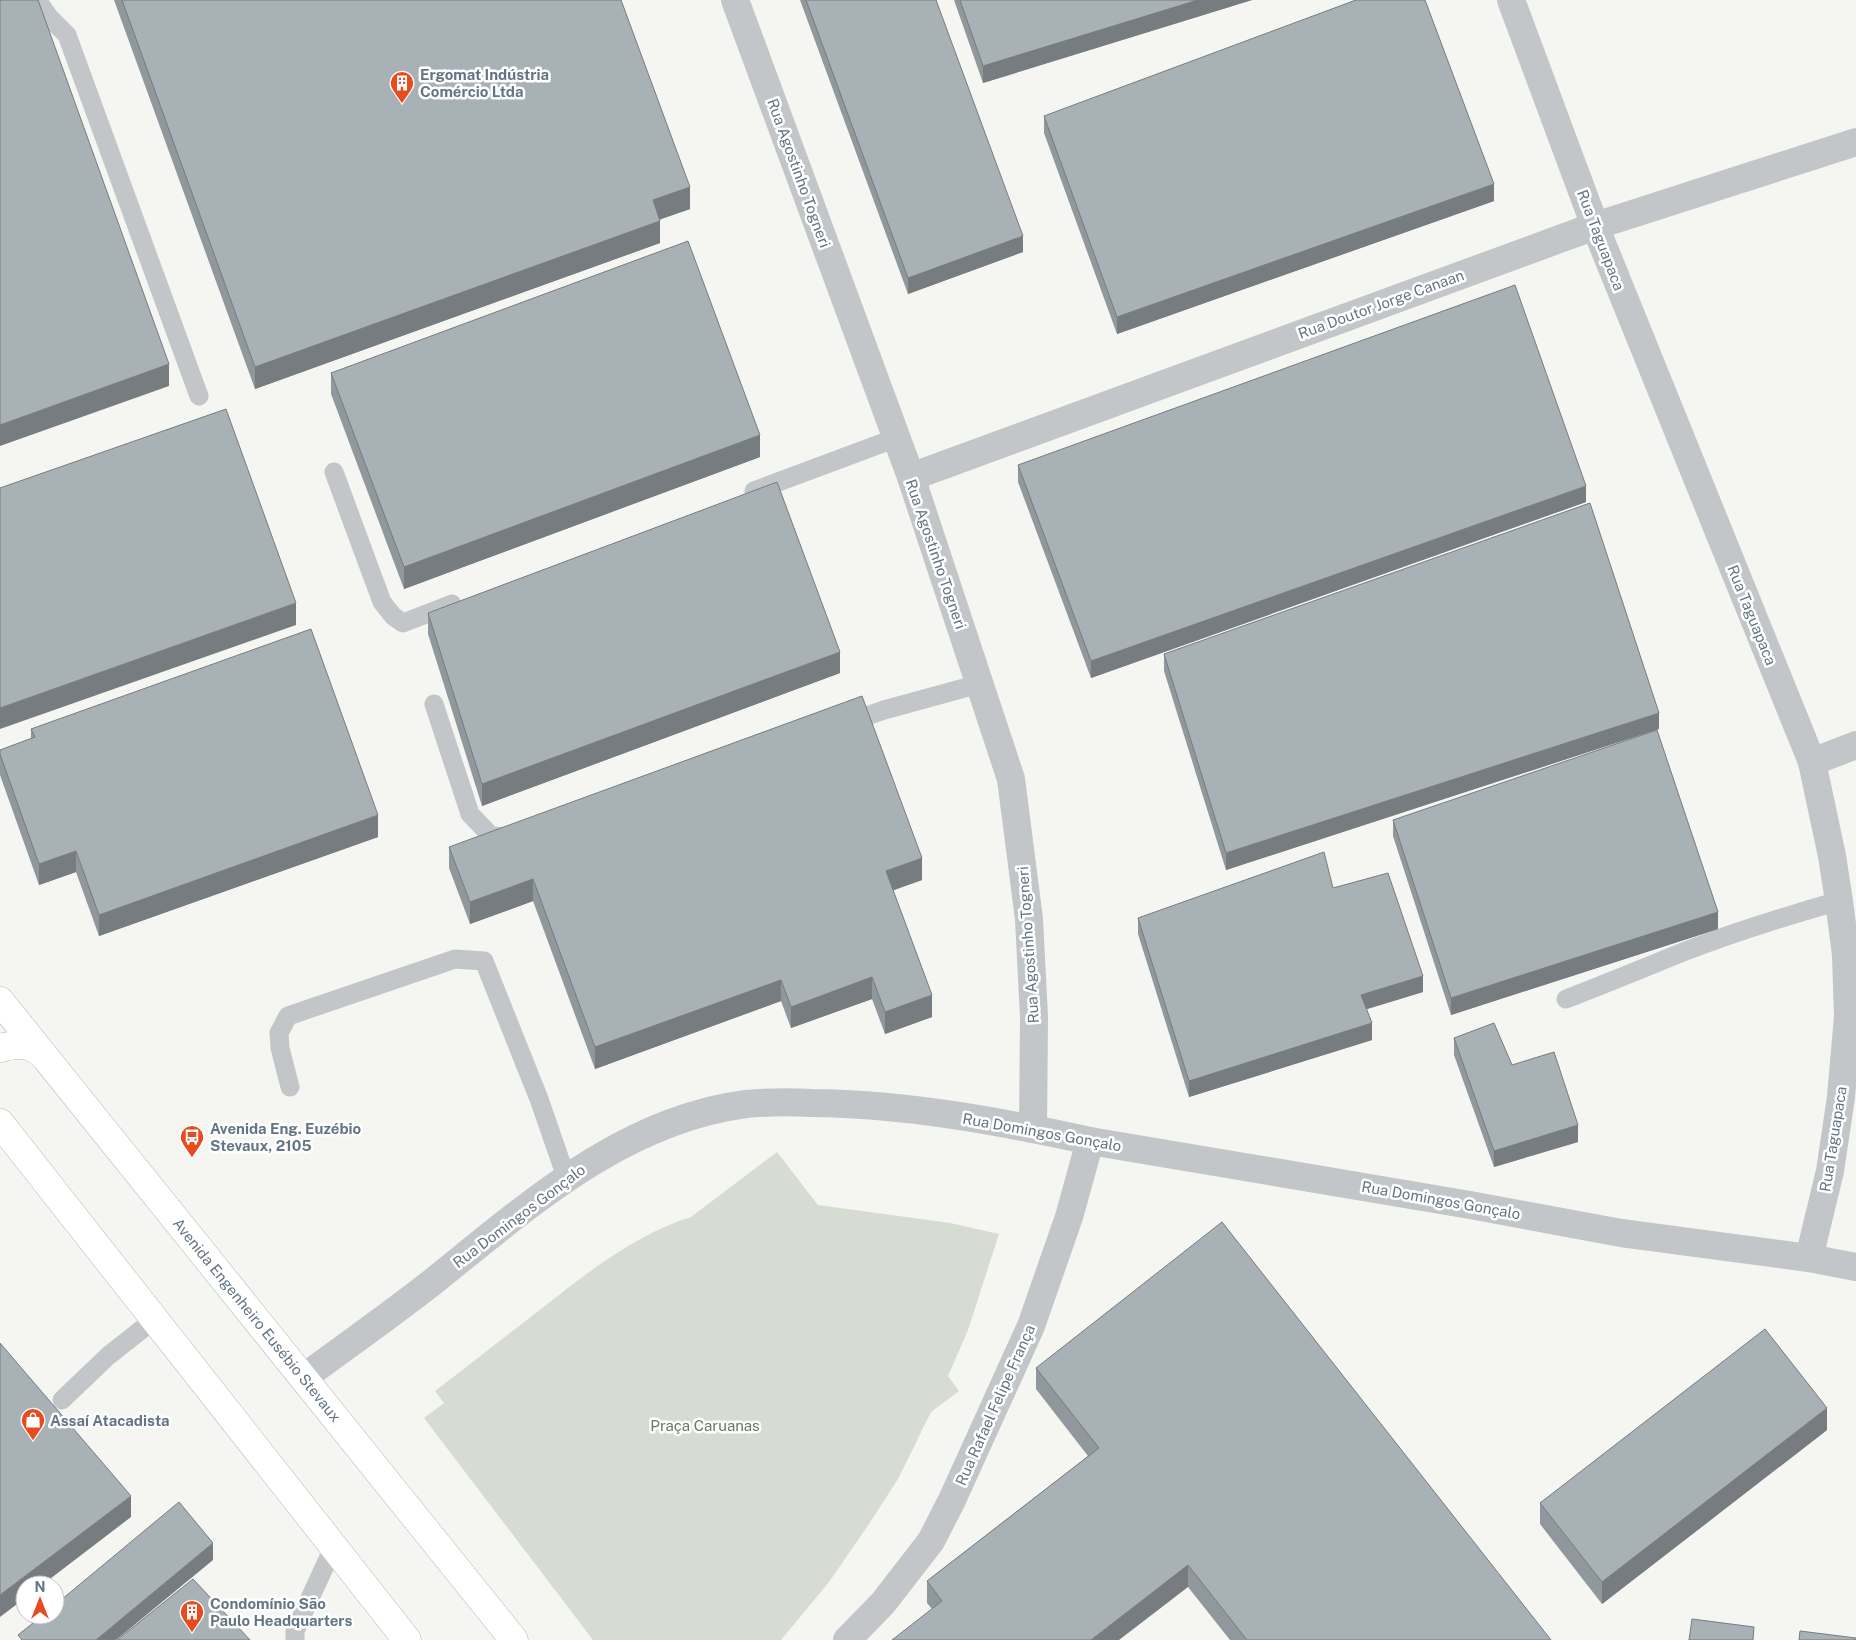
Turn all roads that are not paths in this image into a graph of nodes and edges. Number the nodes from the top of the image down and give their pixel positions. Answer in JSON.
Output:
{"nodes":[{"id":1,"x":37,"y":0,"type":"edge"},
{"id":2,"x":735,"y":0,"type":"edge"},
{"id":3,"x":1511,"y":0,"type":"edge"},
{"id":4,"x":1856,"y":142,"type":"edge"},
{"id":5,"x":1594,"y":226,"type":"junction"},
{"id":6,"x":199,"y":396,"type":"dead end"},
{"id":7,"x":896,"y":438,"type":"junction"},
{"id":8,"x":334,"y":472,"type":"dead end"},
{"id":9,"x":910,"y":477,"type":"junction"},
{"id":10,"x":742,"y":496,"type":"edge"},
{"id":11,"x":467,"y":599,"type":"edge"},
{"id":12,"x":979,"y":684,"type":"junction"},
{"id":13,"x":434,"y":704,"type":"dead end"},
{"id":14,"x":828,"y":730,"type":"edge"},
{"id":15,"x":1856,"y":745,"type":"edge"},
{"id":16,"x":1812,"y":762,"type":"junction"},
{"id":17,"x":531,"y":834,"type":"edge"},
{"id":18,"x":1839,"y":901,"type":"junction"},
{"id":19,"x":1566,"y":999,"type":"dead end"},
{"id":20,"x":0,"y":1001,"type":"edge"},
{"id":21,"x":0,"y":1048,"type":"edge"},
{"id":22,"x":50,"y":1063,"type":"junction"},
{"id":23,"x":290,"y":1087,"type":"dead end"},
{"id":24,"x":0,"y":1123,"type":"edge"},
{"id":25,"x":1033,"y":1129,"type":"junction"},
{"id":26,"x":1090,"y":1141,"type":"junction"},
{"id":27,"x":566,"y":1177,"type":"junction"},
{"id":28,"x":1809,"y":1258,"type":"junction"},
{"id":29,"x":1856,"y":1266,"type":"edge"},
{"id":30,"x":155,"y":1319,"type":"junction"},
{"id":31,"x":303,"y":1378,"type":"junction"},
{"id":32,"x":62,"y":1400,"type":"dead end"},
{"id":33,"x":334,"y":1546,"type":"junction"},
{"id":34,"x":295,"y":1640,"type":"edge"},
{"id":35,"x":407,"y":1640,"type":"edge"},
{"id":36,"x":514,"y":1640,"type":"edge"},
{"id":37,"x":848,"y":1640,"type":"edge"}],
"edges":[{"from":1,"to":6,"type":"lane"},
{"from":2,"to":7,"type":"street","name":"Rua Agostinho Togneri"},
{"from":3,"to":5,"type":"street","name":"Rua Taguapaca"},
{"from":4,"to":5,"type":"street","name":"Rua Doutor Jorge Canaan"},
{"from":5,"to":9,"type":"street","name":"Rua Doutor Jorge Canaan"},
{"from":5,"to":16,"type":"street","name":"Rua Taguapaca"},
{"from":7,"to":9,"type":"street","name":"Rua Agostinho Togneri"},
{"from":7,"to":10,"type":"lane"},
{"from":8,"to":11,"type":"lane"},
{"from":9,"to":12,"type":"street","name":"Rua Agostinho Togneri"},
{"from":12,"to":14,"type":"lane"},
{"from":12,"to":25,"type":"street","name":"Rua Agostinho Togneri"},
{"from":13,"to":17,"type":"lane"},
{"from":15,"to":16,"type":"street"},
{"from":16,"to":18,"type":"street","name":"Rua Taguapaca"},
{"from":18,"to":19,"type":"lane"},
{"from":18,"to":28,"type":"street","name":"Rua Taguapaca"},
{"from":20,"to":22,"type":"main road","name":"Avenida Engenheiro Eusébio Stevaux"},
{"from":21,"to":22,"type":"main road"},
{"from":22,"to":31,"type":"main road","name":"Avenida Engenheiro Eusébio Stevaux"},
{"from":23,"to":27,"type":"lane"},
{"from":24,"to":30,"type":"main road"},
{"from":25,"to":26,"type":"street","name":"Rua Domingos Gonçalo"},
{"from":25,"to":27,"type":"street","name":"Rua Domingos Gonçalo"},
{"from":26,"to":28,"type":"street","name":"Rua Domingos Gonçalo"},
{"from":26,"to":37,"type":"street","name":"Rua Rafael Felipe França"},
{"from":27,"to":31,"type":"street","name":"Rua Domingos Gonçalo"},
{"from":28,"to":29,"type":"street","name":"Rua Domingos Gonçalo"},
{"from":30,"to":32,"type":"lane"},
{"from":30,"to":33,"type":"main road"},
{"from":31,"to":36,"type":"main road","name":"Avenida Engenheiro Eusébio Stevaux"},
{"from":33,"to":34,"type":"lane"},
{"from":33,"to":35,"type":"main road"}]}
